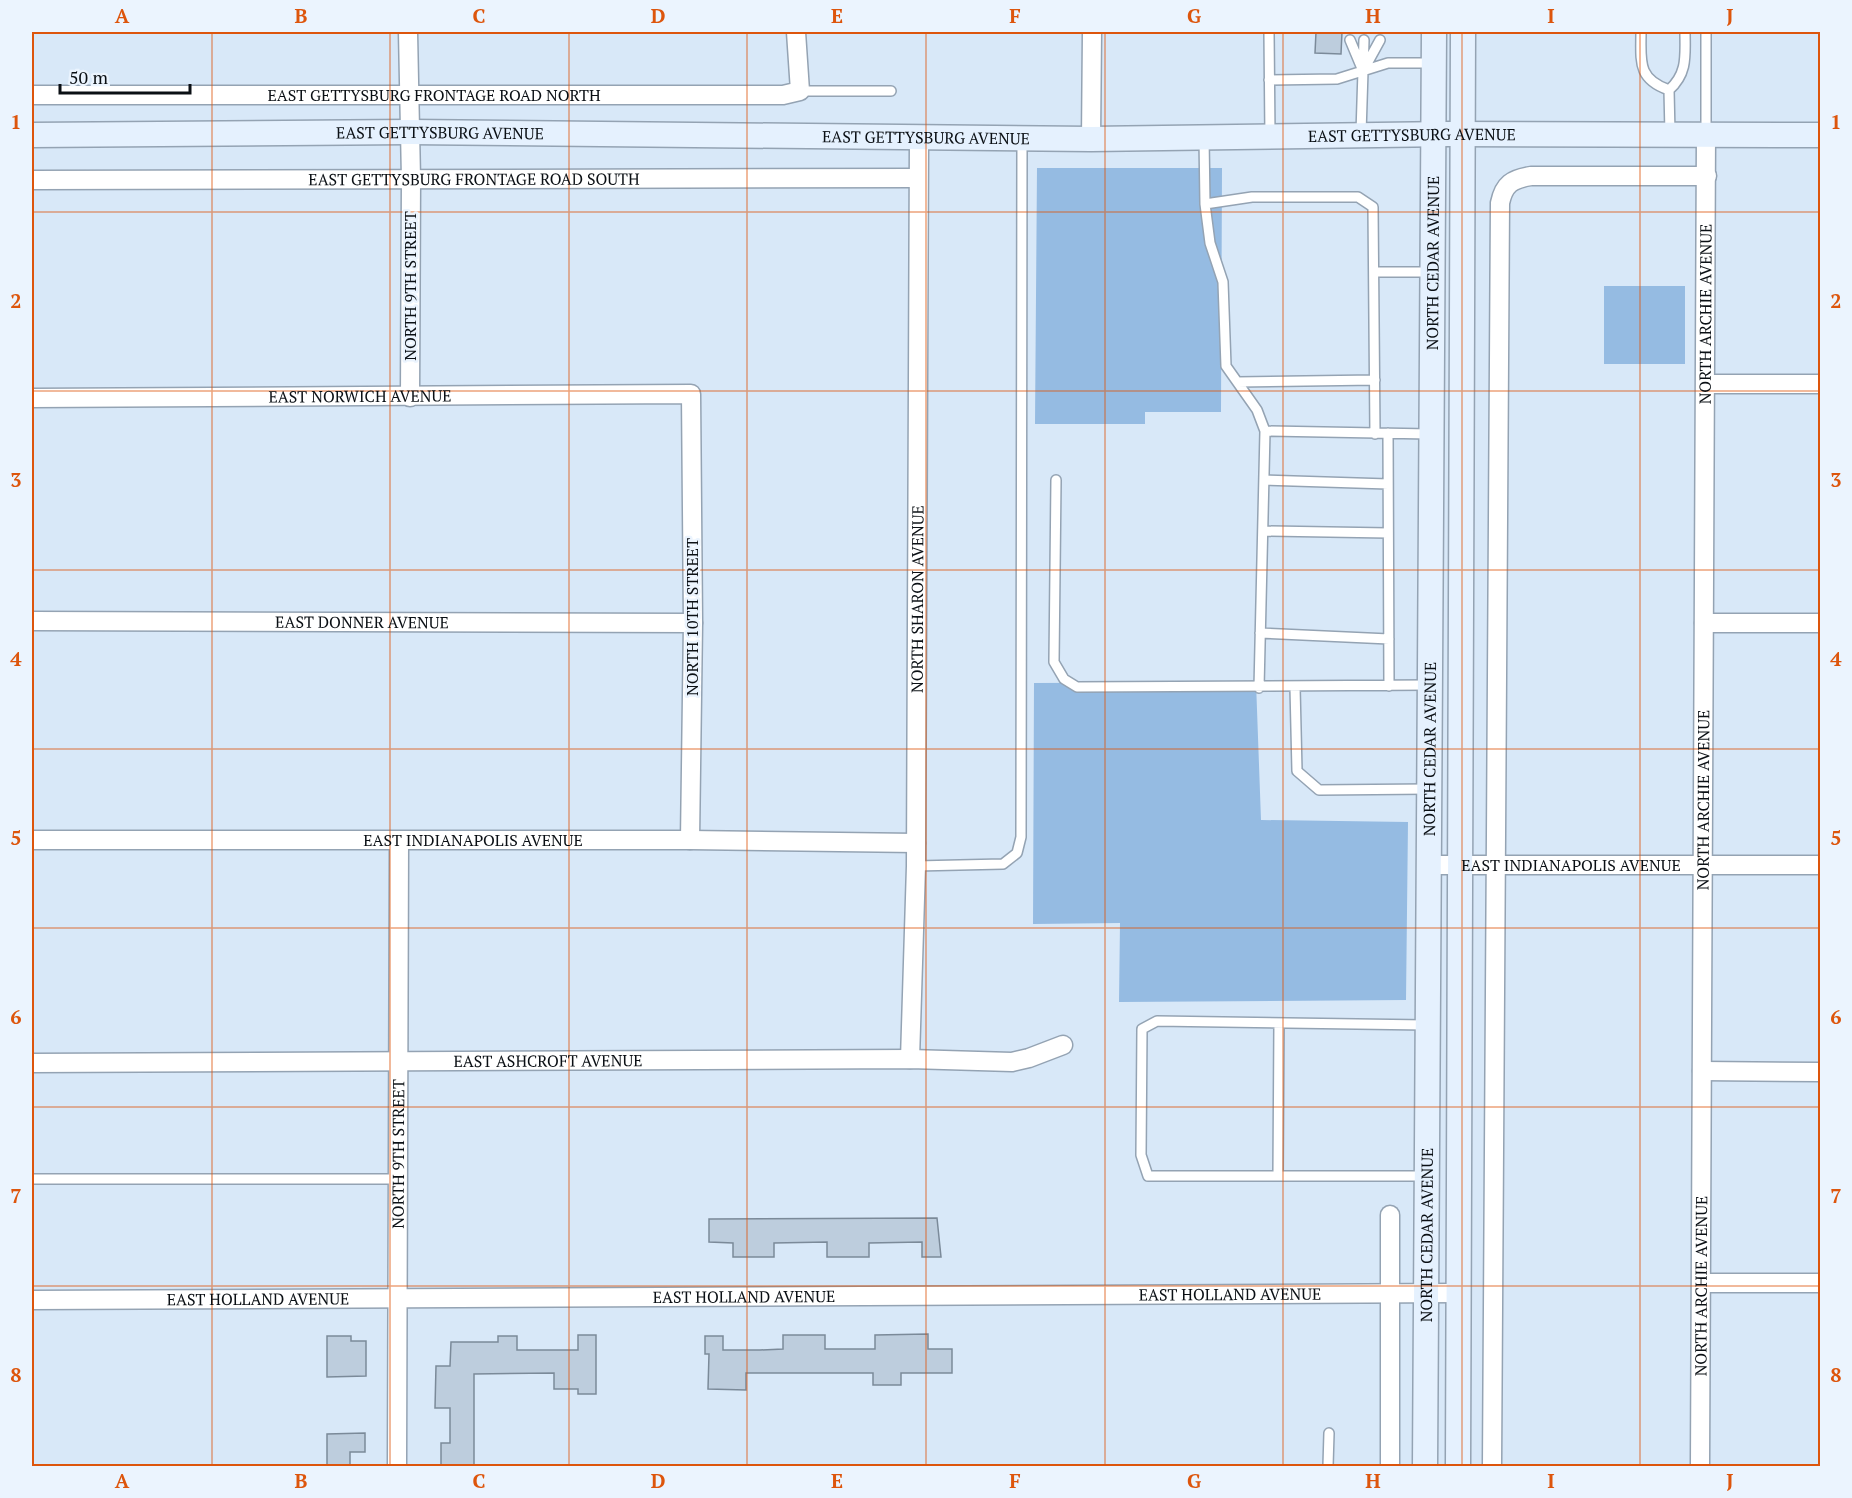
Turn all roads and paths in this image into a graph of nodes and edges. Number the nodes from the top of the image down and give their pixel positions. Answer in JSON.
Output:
{"nodes":[{"id":1,"x":408,"y":32,"type":"edge"},
{"id":2,"x":796,"y":32,"type":"edge"},
{"id":3,"x":1092,"y":32,"type":"edge"},
{"id":4,"x":1269,"y":32,"type":"edge"},
{"id":5,"x":1434,"y":32,"type":"edge"},
{"id":6,"x":1463,"y":32,"type":"edge"},
{"id":7,"x":1641,"y":32,"type":"edge"},
{"id":8,"x":1685,"y":32,"type":"edge"},
{"id":9,"x":1706,"y":32,"type":"edge"},
{"id":10,"x":1350,"y":40,"type":"dead end"},
{"id":11,"x":1364,"y":40,"type":"dead end"},
{"id":12,"x":1380,"y":40,"type":"dead end"},
{"id":13,"x":1434,"y":63,"type":"junction"},
{"id":14,"x":1363,"y":71,"type":"junction"},
{"id":15,"x":1269,"y":80,"type":"junction"},
{"id":16,"x":1669,"y":90,"type":"junction"},
{"id":17,"x":800,"y":91,"type":"junction"},
{"id":18,"x":891,"y":91,"type":"dead end"},
{"id":19,"x":410,"y":94,"type":"junction"},
{"id":20,"x":32,"y":95,"type":"edge"},
{"id":21,"x":410,"y":132,"type":"junction"},
{"id":22,"x":1706,"y":133,"type":"junction"},
{"id":23,"x":1434,"y":134,"type":"junction"},
{"id":24,"x":1462,"y":134,"type":"junction"},
{"id":25,"x":1670,"y":134,"type":"junction"},
{"id":26,"x":32,"y":135,"type":"edge"},
{"id":27,"x":1821,"y":135,"type":"edge"},
{"id":28,"x":1361,"y":136,"type":"junction"},
{"id":29,"x":1270,"y":137,"type":"junction"},
{"id":30,"x":919,"y":138,"type":"junction"},
{"id":31,"x":1204,"y":138,"type":"junction"},
{"id":32,"x":1022,"y":139,"type":"junction"},
{"id":33,"x":1091,"y":139,"type":"junction"},
{"id":34,"x":1707,"y":176,"type":"junction"},
{"id":35,"x":918,"y":178,"type":"junction"},
{"id":36,"x":411,"y":179,"type":"junction"},
{"id":37,"x":32,"y":180,"type":"edge"},
{"id":38,"x":1205,"y":204,"type":"junction"},
{"id":39,"x":1375,"y":272,"type":"junction"},
{"id":40,"x":1433,"y":272,"type":"junction"},
{"id":41,"x":1375,"y":380,"type":"junction"},
{"id":42,"x":1238,"y":382,"type":"junction"},
{"id":43,"x":1706,"y":384,"type":"junction"},
{"id":44,"x":1821,"y":384,"type":"edge"},
{"id":45,"x":691,"y":394,"type":"joint"},
{"id":46,"x":410,"y":397,"type":"junction"},
{"id":47,"x":32,"y":398,"type":"edge"},
{"id":48,"x":1265,"y":430,"type":"junction"},
{"id":49,"x":1388,"y":433,"type":"junction"},
{"id":50,"x":1375,"y":434,"type":"junction"},
{"id":51,"x":1432,"y":434,"type":"junction"},
{"id":52,"x":1056,"y":480,"type":"dead end"},
{"id":53,"x":1264,"y":480,"type":"junction"},
{"id":54,"x":1388,"y":484,"type":"junction"},
{"id":55,"x":1263,"y":531,"type":"junction"},
{"id":56,"x":1388,"y":533,"type":"junction"},
{"id":57,"x":1461,"y":537,"type":"junction"},
{"id":58,"x":32,"y":621,"type":"edge"},
{"id":59,"x":693,"y":623,"type":"junction"},
{"id":60,"x":1704,"y":623,"type":"junction"},
{"id":61,"x":1821,"y":623,"type":"edge"},
{"id":62,"x":1260,"y":633,"type":"junction"},
{"id":63,"x":1389,"y":639,"type":"junction"},
{"id":64,"x":1430,"y":685,"type":"junction"},
{"id":65,"x":1389,"y":686,"type":"junction"},
{"id":66,"x":1294,"y":687,"type":"junction"},
{"id":67,"x":1259,"y":688,"type":"junction"},
{"id":68,"x":1430,"y":789,"type":"junction"},
{"id":69,"x":32,"y":840,"type":"edge"},
{"id":70,"x":690,"y":840,"type":"junction"},
{"id":71,"x":399,"y":842,"type":"junction"},
{"id":72,"x":916,"y":843,"type":"junction"},
{"id":73,"x":1495,"y":864,"type":"junction"},
{"id":74,"x":1429,"y":865,"type":"junction"},
{"id":75,"x":1459,"y":865,"type":"junction"},
{"id":76,"x":1702,"y":865,"type":"junction"},
{"id":77,"x":1821,"y":866,"type":"edge"},
{"id":78,"x":916,"y":867,"type":"junction"},
{"id":79,"x":1280,"y":1023,"type":"junction"},
{"id":80,"x":1428,"y":1025,"type":"junction"},
{"id":81,"x":1063,"y":1045,"type":"dead end"},
{"id":82,"x":910,"y":1059,"type":"junction"},
{"id":83,"x":400,"y":1062,"type":"junction"},
{"id":84,"x":32,"y":1063,"type":"edge"},
{"id":85,"x":1702,"y":1071,"type":"junction"},
{"id":86,"x":1821,"y":1072,"type":"edge"},
{"id":87,"x":1278,"y":1176,"type":"junction"},
{"id":88,"x":1427,"y":1176,"type":"junction"},
{"id":89,"x":32,"y":1179,"type":"edge"},
{"id":90,"x":397,"y":1179,"type":"junction"},
{"id":91,"x":1390,"y":1215,"type":"dead end"},
{"id":92,"x":1702,"y":1282,"type":"junction"},
{"id":93,"x":1821,"y":1283,"type":"edge"},
{"id":94,"x":1458,"y":1293,"type":"junction"},
{"id":95,"x":1391,"y":1294,"type":"junction"},
{"id":96,"x":1426,"y":1294,"type":"junction"},
{"id":97,"x":399,"y":1296,"type":"junction"},
{"id":98,"x":32,"y":1300,"type":"edge"},
{"id":99,"x":1329,"y":1433,"type":"dead end"},
{"id":100,"x":397,"y":1467,"type":"edge"},
{"id":101,"x":1328,"y":1467,"type":"edge"},
{"id":102,"x":1390,"y":1467,"type":"edge"},
{"id":103,"x":1425,"y":1467,"type":"edge"},
{"id":104,"x":1458,"y":1467,"type":"edge"},
{"id":105,"x":1492,"y":1467,"type":"edge"},
{"id":106,"x":1700,"y":1467,"type":"edge"}],
"edges":[{"from":1,"to":19,"type":"street","name":"NORTH 9TH STREET"},
{"from":2,"to":17,"type":"street"},
{"from":3,"to":33,"type":"street"},
{"from":4,"to":15,"type":"lane"},
{"from":5,"to":13,"type":"main road","name":"NORTH CEDAR AVENUE"},
{"from":6,"to":24,"type":"main road","name":"NORTH CEDAR AVENUE"},
{"from":7,"to":16,"type":"lane"},
{"from":8,"to":16,"type":"lane"},
{"from":9,"to":22,"type":"lane"},
{"from":10,"to":14,"type":"lane"},
{"from":11,"to":14,"type":"lane"},
{"from":12,"to":14,"type":"lane"},
{"from":13,"to":14,"type":"lane"},
{"from":13,"to":23,"type":"main road","name":"NORTH CEDAR AVENUE"},
{"from":14,"to":15,"type":"lane"},
{"from":14,"to":28,"type":"lane"},
{"from":15,"to":29,"type":"lane"},
{"from":16,"to":25,"type":"lane"},
{"from":17,"to":18,"type":"lane"},
{"from":17,"to":19,"type":"street","name":"EAST GETTYSBURG FRONTAGE ROAD NORTH"},
{"from":19,"to":20,"type":"street","name":"EAST GETTYSBURG FRONTAGE ROAD NORTH"},
{"from":19,"to":21,"type":"street","name":"NORTH 9TH STREET"},
{"from":21,"to":26,"type":"main road","name":"EAST GETTYSBURG AVENUE"},
{"from":21,"to":30,"type":"main road","name":"EAST GETTYSBURG AVENUE"},
{"from":21,"to":36,"type":"street","name":"NORTH 9TH STREET"},
{"from":22,"to":25,"type":"main road","name":"EAST GETTYSBURG AVENUE"},
{"from":22,"to":27,"type":"main road","name":"EAST GETTYSBURG AVENUE"},
{"from":22,"to":34,"type":"street","name":"NORTH ARCHIE AVENUE"},
{"from":23,"to":24,"type":"main road","name":"EAST GETTYSBURG AVENUE"},
{"from":23,"to":28,"type":"main road","name":"EAST GETTYSBURG AVENUE"},
{"from":23,"to":40,"type":"main road","name":"NORTH CEDAR AVENUE"},
{"from":24,"to":25,"type":"main road","name":"EAST GETTYSBURG AVENUE"},
{"from":24,"to":57,"type":"main road","name":"NORTH CEDAR AVENUE"},
{"from":28,"to":29,"type":"main road","name":"EAST GETTYSBURG AVENUE"},
{"from":29,"to":31,"type":"main road","name":"EAST GETTYSBURG AVENUE"},
{"from":30,"to":32,"type":"main road","name":"EAST GETTYSBURG AVENUE"},
{"from":30,"to":35,"type":"street","name":"NORTH SHARON AVENUE"},
{"from":31,"to":33,"type":"main road","name":"EAST GETTYSBURG AVENUE"},
{"from":31,"to":38,"type":"lane"},
{"from":32,"to":33,"type":"main road","name":"EAST GETTYSBURG AVENUE"},
{"from":32,"to":78,"type":"lane"},
{"from":34,"to":43,"type":"street","name":"NORTH ARCHIE AVENUE"},
{"from":34,"to":73,"type":"street"},
{"from":35,"to":36,"type":"street","name":"EAST GETTYSBURG FRONTAGE ROAD SOUTH"},
{"from":35,"to":72,"type":"street","name":"NORTH SHARON AVENUE"},
{"from":36,"to":37,"type":"street","name":"EAST GETTYSBURG FRONTAGE ROAD SOUTH"},
{"from":36,"to":46,"type":"street","name":"NORTH 9TH STREET"},
{"from":38,"to":39,"type":"lane"},
{"from":38,"to":42,"type":"lane"},
{"from":39,"to":40,"type":"lane"},
{"from":39,"to":41,"type":"lane"},
{"from":40,"to":51,"type":"main road","name":"NORTH CEDAR AVENUE"},
{"from":41,"to":42,"type":"lane"},
{"from":41,"to":50,"type":"lane"},
{"from":42,"to":48,"type":"lane"},
{"from":43,"to":44,"type":"street"},
{"from":43,"to":60,"type":"street","name":"NORTH ARCHIE AVENUE"},
{"from":45,"to":46,"type":"street","name":"EAST NORWICH AVENUE"},
{"from":45,"to":59,"type":"street","name":"NORTH 10TH STREET"},
{"from":46,"to":47,"type":"street","name":"EAST NORWICH AVENUE"},
{"from":48,"to":50,"type":"lane"},
{"from":48,"to":53,"type":"lane"},
{"from":49,"to":50,"type":"lane"},
{"from":49,"to":51,"type":"lane"},
{"from":49,"to":54,"type":"lane"},
{"from":51,"to":57,"type":"main road"},
{"from":51,"to":64,"type":"main road","name":"NORTH CEDAR AVENUE"},
{"from":52,"to":67,"type":"lane"},
{"from":53,"to":54,"type":"lane"},
{"from":53,"to":55,"type":"lane"},
{"from":54,"to":56,"type":"lane"},
{"from":55,"to":56,"type":"lane"},
{"from":55,"to":62,"type":"lane"},
{"from":56,"to":63,"type":"lane"},
{"from":57,"to":75,"type":"main road","name":"NORTH CEDAR AVENUE"},
{"from":58,"to":59,"type":"street","name":"EAST DONNER AVENUE"},
{"from":59,"to":70,"type":"street","name":"NORTH 10TH STREET"},
{"from":60,"to":61,"type":"street"},
{"from":60,"to":76,"type":"street","name":"NORTH ARCHIE AVENUE"},
{"from":62,"to":63,"type":"lane"},
{"from":62,"to":67,"type":"lane"},
{"from":63,"to":65,"type":"lane"},
{"from":64,"to":65,"type":"lane"},
{"from":64,"to":68,"type":"main road","name":"NORTH CEDAR AVENUE"},
{"from":65,"to":66,"type":"lane"},
{"from":66,"to":67,"type":"lane"},
{"from":66,"to":68,"type":"lane"},
{"from":68,"to":74,"type":"main road","name":"NORTH CEDAR AVENUE"},
{"from":69,"to":71,"type":"street","name":"EAST INDIANAPOLIS AVENUE"},
{"from":70,"to":71,"type":"street","name":"EAST INDIANAPOLIS AVENUE"},
{"from":70,"to":72,"type":"street","name":"EAST INDIANAPOLIS AVENUE"},
{"from":71,"to":83,"type":"street","name":"NORTH 9TH STREET"},
{"from":72,"to":78,"type":"street","name":"NORTH SHARON AVENUE"},
{"from":73,"to":75,"type":"street","name":"EAST INDIANAPOLIS AVENUE"},
{"from":73,"to":76,"type":"street","name":"EAST INDIANAPOLIS AVENUE"},
{"from":73,"to":105,"type":"street"},
{"from":74,"to":75,"type":"street","name":"EAST INDIANAPOLIS AVENUE"},
{"from":74,"to":80,"type":"main road","name":"NORTH CEDAR AVENUE"},
{"from":75,"to":94,"type":"main road","name":"NORTH CEDAR AVENUE"},
{"from":76,"to":77,"type":"street","name":"EAST INDIANAPOLIS AVENUE"},
{"from":76,"to":85,"type":"street","name":"NORTH ARCHIE AVENUE"},
{"from":78,"to":82,"type":"street","name":"NORTH SHARON AVENUE"},
{"from":79,"to":80,"type":"lane"},
{"from":79,"to":87,"type":"lane"},
{"from":79,"to":87,"type":"lane"},
{"from":80,"to":88,"type":"main road","name":"NORTH CEDAR AVENUE"},
{"from":81,"to":82,"type":"street","name":"EAST ASHCROFT AVENUE"},
{"from":82,"to":83,"type":"street","name":"EAST ASHCROFT AVENUE"},
{"from":83,"to":84,"type":"street","name":"EAST ASHCROFT AVENUE"},
{"from":83,"to":90,"type":"street","name":"NORTH 9TH STREET"},
{"from":85,"to":86,"type":"street"},
{"from":85,"to":92,"type":"street","name":"NORTH ARCHIE AVENUE"},
{"from":87,"to":88,"type":"lane"},
{"from":88,"to":96,"type":"main road","name":"NORTH CEDAR AVENUE"},
{"from":89,"to":90,"type":"lane"},
{"from":90,"to":97,"type":"street","name":"NORTH 9TH STREET"},
{"from":91,"to":95,"type":"street"},
{"from":92,"to":93,"type":"street"},
{"from":92,"to":106,"type":"street","name":"NORTH ARCHIE AVENUE"},
{"from":94,"to":96,"type":"street","name":"EAST HOLLAND AVENUE"},
{"from":94,"to":104,"type":"main road","name":"NORTH CEDAR AVENUE"},
{"from":95,"to":96,"type":"street","name":"EAST HOLLAND AVENUE"},
{"from":95,"to":97,"type":"street","name":"EAST HOLLAND AVENUE"},
{"from":95,"to":102,"type":"street"},
{"from":96,"to":103,"type":"main road","name":"NORTH CEDAR AVENUE"},
{"from":97,"to":98,"type":"street","name":"EAST HOLLAND AVENUE"},
{"from":97,"to":100,"type":"street","name":"NORTH 9TH STREET"},
{"from":99,"to":101,"type":"lane"}]}
